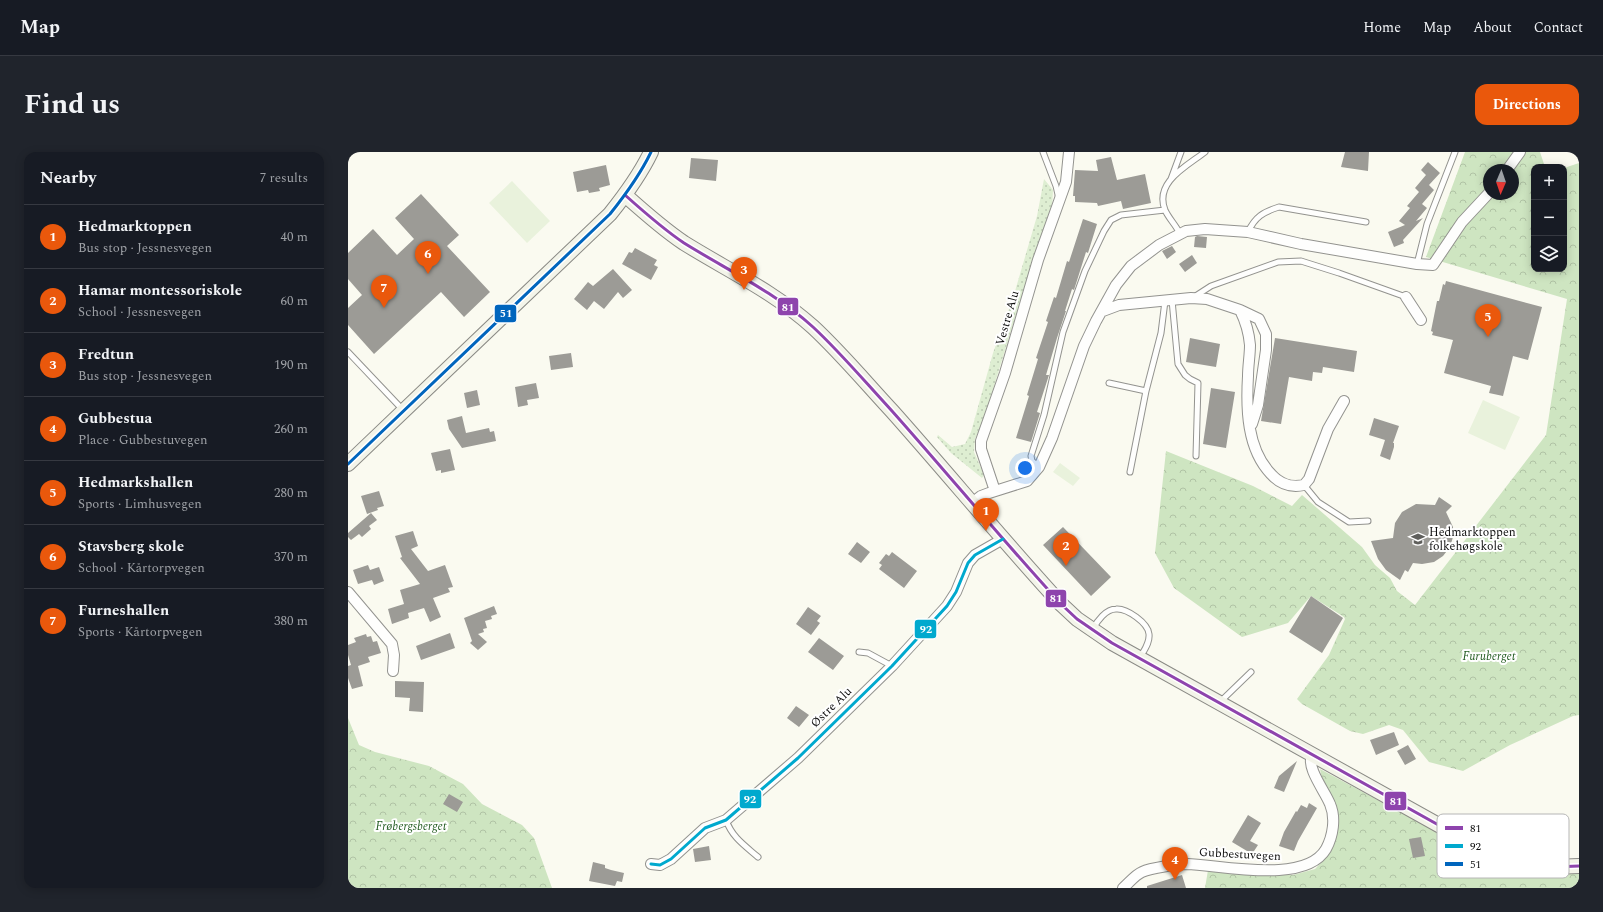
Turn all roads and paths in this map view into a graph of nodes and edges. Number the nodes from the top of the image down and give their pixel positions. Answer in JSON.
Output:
{"nodes":[{"id":1,"x":651,"y":152,"type":"edge"},
{"id":2,"x":1043,"y":152,"type":"edge"},
{"id":3,"x":1069,"y":152,"type":"edge"},
{"id":4,"x":1181,"y":152,"type":"edge"},
{"id":5,"x":1205,"y":152,"type":"edge"},
{"id":6,"x":1455,"y":152,"type":"edge"},
{"id":7,"x":1520,"y":152,"type":"edge"},
{"id":8,"x":1511,"y":164,"type":"edge"},
{"id":9,"x":1170,"y":178,"type":"junction"},
{"id":10,"x":625,"y":195,"type":"junction"},
{"id":11,"x":1483,"y":199,"type":"edge"},
{"id":12,"x":1059,"y":200,"type":"junction"},
{"id":13,"x":1165,"y":210,"type":"junction"},
{"id":14,"x":1366,"y":222,"type":"dead end"},
{"id":15,"x":1248,"y":232,"type":"junction"},
{"id":16,"x":1180,"y":234,"type":"junction"},
{"id":17,"x":1417,"y":264,"type":"junction"},
{"id":18,"x":1406,"y":297,"type":"joint"},
{"id":19,"x":1191,"y":298,"type":"junction"},
{"id":20,"x":1169,"y":300,"type":"junction"},
{"id":21,"x":1240,"y":310,"type":"junction"},
{"id":22,"x":1103,"y":311,"type":"junction"},
{"id":23,"x":1421,"y":320,"type":"dead end"},
{"id":24,"x":348,"y":352,"type":"edge"},
{"id":25,"x":1109,"y":383,"type":"dead end"},
{"id":26,"x":1146,"y":391,"type":"junction"},
{"id":27,"x":1344,"y":401,"type":"dead end"},
{"id":28,"x":403,"y":411,"type":"junction"},
{"id":29,"x":1250,"y":429,"type":"junction"},
{"id":30,"x":1196,"y":456,"type":"dead end"},
{"id":31,"x":348,"y":464,"type":"edge"},
{"id":32,"x":1039,"y":466,"type":"junction"},
{"id":33,"x":1130,"y":472,"type":"dead end"},
{"id":34,"x":1304,"y":486,"type":"junction"},
{"id":35,"x":995,"y":491,"type":"junction"},
{"id":36,"x":972,"y":503,"type":"junction"},
{"id":37,"x":1368,"y":522,"type":"dead end"},
{"id":38,"x":1003,"y":539,"type":"junction"},
{"id":39,"x":348,"y":592,"type":"edge"},
{"id":40,"x":1092,"y":630,"type":"junction"},
{"id":41,"x":859,"y":652,"type":"dead end"},
{"id":42,"x":1140,"y":658,"type":"junction"},
{"id":43,"x":892,"y":666,"type":"junction"},
{"id":44,"x":393,"y":671,"type":"dead end"},
{"id":45,"x":1251,"y":672,"type":"dead end"},
{"id":46,"x":1219,"y":702,"type":"junction"},
{"id":47,"x":1312,"y":755,"type":"junction"},
{"id":48,"x":726,"y":820,"type":"junction"},
{"id":49,"x":1437,"y":824,"type":"edge"},
{"id":50,"x":758,"y":857,"type":"dead end"},
{"id":51,"x":650,"y":864,"type":"dead end"},
{"id":52,"x":1123,"y":888,"type":"edge"}],
"edges":[{"from":1,"to":10,"type":"main road"},
{"from":2,"to":12,"type":"lane"},
{"from":3,"to":12,"type":"street","name":"Vestre Alu"},
{"from":4,"to":9,"type":"lane"},
{"from":5,"to":9,"type":"lane"},
{"from":6,"to":17,"type":"lane"},
{"from":7,"to":8,"type":"street"},
{"from":9,"to":13,"type":"lane"},
{"from":10,"to":28,"type":"main road"},
{"from":10,"to":36,"type":"main road"},
{"from":11,"to":17,"type":"street"},
{"from":12,"to":35,"type":"street","name":"Vestre Alu"},
{"from":13,"to":16,"type":"lane"},
{"from":13,"to":32,"type":"lane"},
{"from":14,"to":15,"type":"lane"},
{"from":15,"to":16,"type":"street"},
{"from":15,"to":17,"type":"street"},
{"from":16,"to":22,"type":"street"},
{"from":18,"to":19,"type":"lane"},
{"from":18,"to":23,"type":"street"},
{"from":19,"to":20,"type":"street"},
{"from":19,"to":21,"type":"street"},
{"from":20,"to":22,"type":"street"},
{"from":20,"to":26,"type":"lane"},
{"from":20,"to":30,"type":"lane"},
{"from":21,"to":29,"type":"street"},
{"from":21,"to":29,"type":"street"},
{"from":22,"to":32,"type":"street"},
{"from":24,"to":28,"type":"lane"},
{"from":25,"to":26,"type":"lane"},
{"from":26,"to":33,"type":"lane"},
{"from":27,"to":34,"type":"street"},
{"from":28,"to":31,"type":"main road"},
{"from":29,"to":34,"type":"street"},
{"from":32,"to":35,"type":"street"},
{"from":34,"to":37,"type":"lane"},
{"from":35,"to":36,"type":"street"},
{"from":36,"to":38,"type":"main road"},
{"from":38,"to":40,"type":"main road"},
{"from":38,"to":43,"type":"street","name":"Østre Alu"},
{"from":39,"to":44,"type":"street"},
{"from":40,"to":42,"type":"main road"},
{"from":40,"to":42,"type":"lane"},
{"from":41,"to":43,"type":"lane"},
{"from":42,"to":46,"type":"main road"},
{"from":43,"to":48,"type":"street","name":"Østre Alu"},
{"from":45,"to":46,"type":"lane"},
{"from":46,"to":47,"type":"main road"},
{"from":47,"to":49,"type":"main road"},
{"from":47,"to":52,"type":"street","name":"Gubbestuvegen"},
{"from":48,"to":50,"type":"lane"},
{"from":48,"to":51,"type":"street","name":"Østre Alu"}]}
